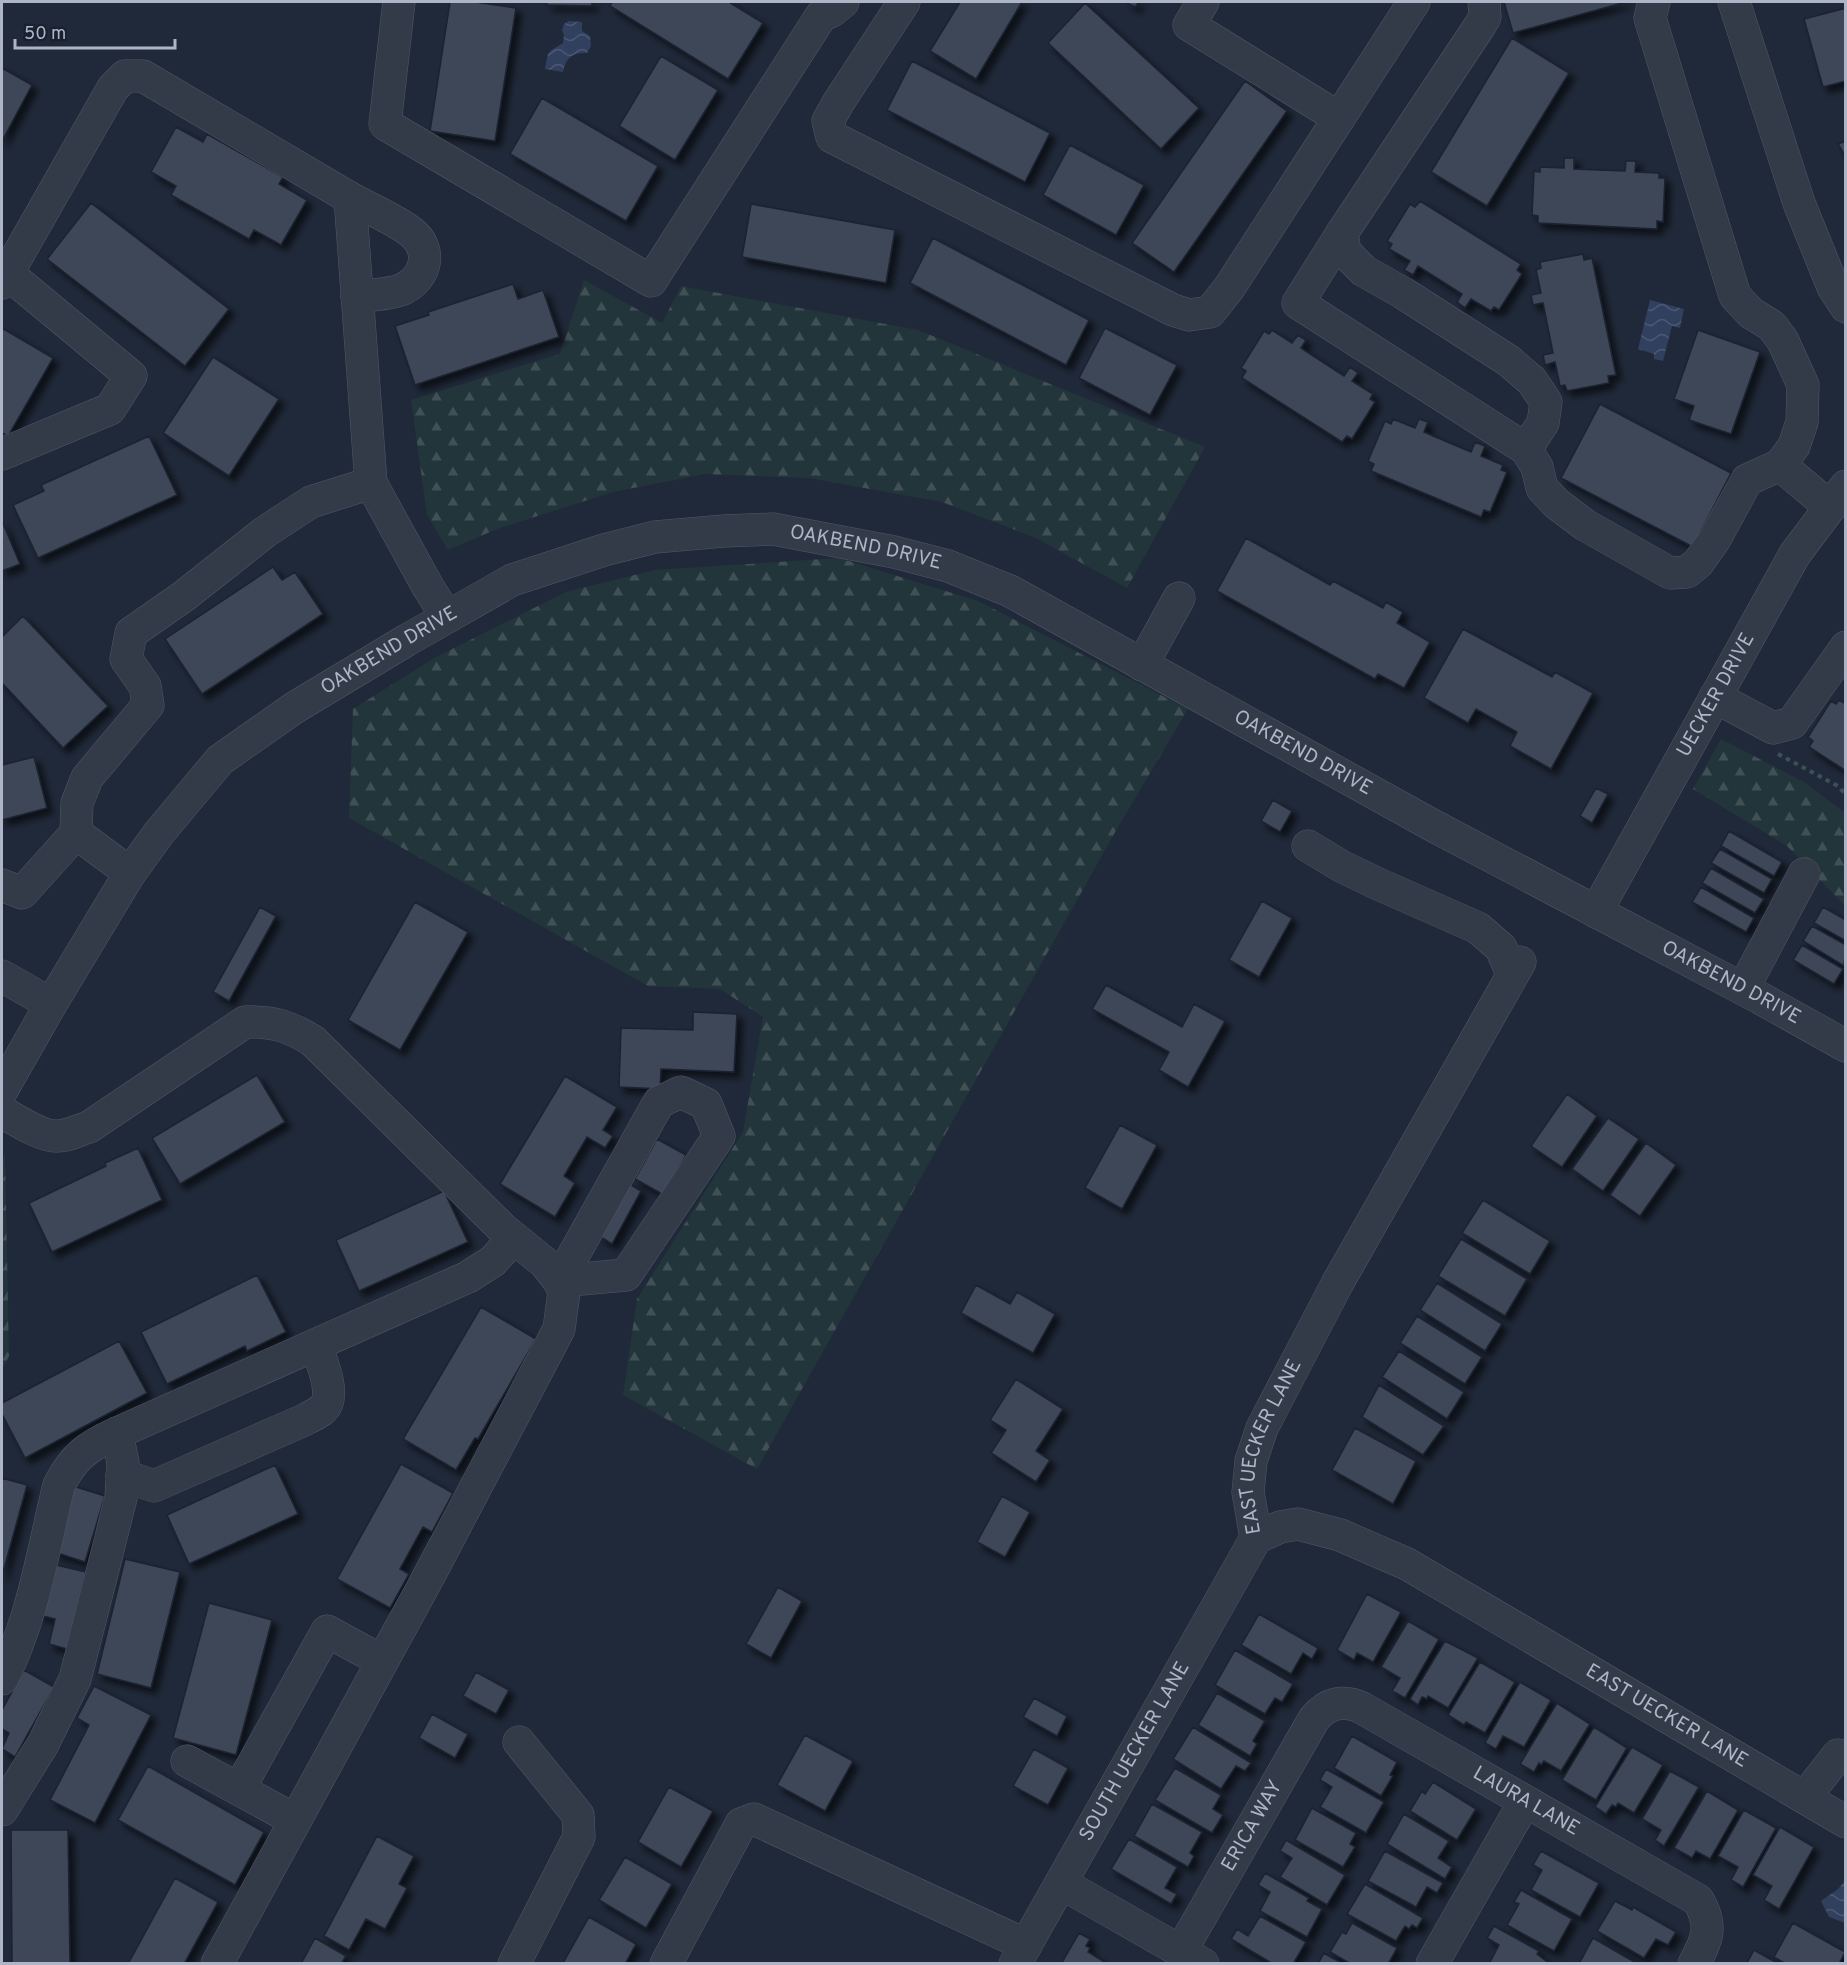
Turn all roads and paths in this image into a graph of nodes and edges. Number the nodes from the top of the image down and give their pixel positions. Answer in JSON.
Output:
{"nodes":[{"id":1,"x":399,"y":2,"type":"edge"},
{"id":2,"x":904,"y":2,"type":"edge"},
{"id":3,"x":1203,"y":2,"type":"edge"},
{"id":4,"x":1484,"y":2,"type":"edge"},
{"id":5,"x":1654,"y":2,"type":"edge"},
{"id":6,"x":1734,"y":2,"type":"edge"},
{"id":7,"x":1406,"y":4,"type":"edge"},
{"id":8,"x":821,"y":6,"type":"edge"},
{"id":9,"x":1339,"y":118,"type":"junction"},
{"id":10,"x":350,"y":198,"type":"junction"},
{"id":11,"x":1342,"y":233,"type":"junction"},
{"id":12,"x":4,"y":278,"type":"edge"},
{"id":13,"x":357,"y":297,"type":"junction"},
{"id":14,"x":1845,"y":307,"type":"edge"},
{"id":15,"x":1526,"y":449,"type":"junction"},
{"id":16,"x":2,"y":454,"type":"edge"},
{"id":17,"x":1780,"y":465,"type":"junction"},
{"id":18,"x":371,"y":483,"type":"junction"},
{"id":19,"x":1838,"y":496,"type":"edge"},
{"id":20,"x":1179,"y":598,"type":"dead end"},
{"id":21,"x":447,"y":617,"type":"junction"},
{"id":22,"x":1842,"y":659,"type":"edge"},
{"id":23,"x":1142,"y":665,"type":"junction"},
{"id":24,"x":1715,"y":697,"type":"junction"},
{"id":25,"x":76,"y":833,"type":"junction"},
{"id":26,"x":1308,"y":846,"type":"dead end"},
{"id":27,"x":130,"y":873,"type":"junction"},
{"id":28,"x":1804,"y":874,"type":"dead end"},
{"id":29,"x":2,"y":885,"type":"edge"},
{"id":30,"x":1596,"y":912,"type":"junction"},
{"id":31,"x":2,"y":976,"type":"edge"},
{"id":32,"x":1743,"y":989,"type":"junction"},
{"id":33,"x":51,"y":1004,"type":"junction"},
{"id":34,"x":1845,"y":1046,"type":"edge"},
{"id":35,"x":2,"y":1090,"type":"edge"},
{"id":36,"x":2,"y":1112,"type":"edge"},
{"id":37,"x":514,"y":1238,"type":"junction"},
{"id":38,"x":559,"y":1281,"type":"junction"},
{"id":39,"x":316,"y":1345,"type":"junction"},
{"id":40,"x":117,"y":1433,"type":"junction"},
{"id":41,"x":122,"y":1475,"type":"junction"},
{"id":42,"x":1256,"y":1538,"type":"junction"},
{"id":43,"x":382,"y":1661,"type":"junction"},
{"id":44,"x":2,"y":1679,"type":"edge"},
{"id":45,"x":1330,"y":1705,"type":"joint"},
{"id":46,"x":519,"y":1743,"type":"dead end"},
{"id":47,"x":1845,"y":1758,"type":"edge"},
{"id":48,"x":187,"y":1761,"type":"dead end"},
{"id":49,"x":239,"y":1789,"type":"junction"},
{"id":50,"x":1805,"y":1797,"type":"junction"},
{"id":51,"x":1525,"y":1801,"type":"junction"},
{"id":52,"x":2,"y":1810,"type":"edge"},
{"id":53,"x":296,"y":1820,"type":"junction"},
{"id":54,"x":1845,"y":1822,"type":"edge"},
{"id":55,"x":1061,"y":1882,"type":"junction"},
{"id":56,"x":1021,"y":1954,"type":"edge"},
{"id":57,"x":1192,"y":1957,"type":"edge"},
{"id":58,"x":217,"y":1964,"type":"edge"},
{"id":59,"x":514,"y":1964,"type":"edge"},
{"id":60,"x":666,"y":1964,"type":"edge"},
{"id":61,"x":1432,"y":1964,"type":"edge"},
{"id":62,"x":1694,"y":1964,"type":"edge"}],
"edges":[{"from":1,"to":8,"type":"street"},
{"from":2,"to":9,"type":"street"},
{"from":3,"to":9,"type":"street"},
{"from":4,"to":11,"type":"street"},
{"from":5,"to":17,"type":"street"},
{"from":6,"to":14,"type":"street"},
{"from":7,"to":9,"type":"street"},
{"from":10,"to":12,"type":"street"},
{"from":10,"to":13,"type":"street"},
{"from":10,"to":13,"type":"street"},
{"from":11,"to":15,"type":"street"},
{"from":11,"to":15,"type":"street"},
{"from":12,"to":16,"type":"street"},
{"from":13,"to":18,"type":"street"},
{"from":15,"to":17,"type":"street"},
{"from":17,"to":19,"type":"street"},
{"from":18,"to":21,"type":"street"},
{"from":18,"to":25,"type":"street"},
{"from":19,"to":24,"type":"street","name":"UECKER DRIVE"},
{"from":20,"to":23,"type":"street"},
{"from":21,"to":23,"type":"street","name":"OAKBEND DRIVE"},
{"from":21,"to":27,"type":"street","name":"OAKBEND DRIVE"},
{"from":22,"to":24,"type":"street"},
{"from":23,"to":30,"type":"street","name":"OAKBEND DRIVE"},
{"from":24,"to":30,"type":"street","name":"UECKER DRIVE"},
{"from":25,"to":27,"type":"street"},
{"from":25,"to":29,"type":"street"},
{"from":26,"to":42,"type":"street","name":"EAST UECKER LANE"},
{"from":27,"to":33,"type":"street","name":"OAKBEND DRIVE"},
{"from":28,"to":32,"type":"street"},
{"from":30,"to":32,"type":"street","name":"OAKBEND DRIVE"},
{"from":31,"to":33,"type":"street"},
{"from":32,"to":34,"type":"street","name":"OAKBEND DRIVE"},
{"from":33,"to":35,"type":"street","name":"OAKBEND DRIVE"},
{"from":36,"to":37,"type":"street"},
{"from":37,"to":38,"type":"street"},
{"from":37,"to":39,"type":"street"},
{"from":38,"to":38,"type":"street"},
{"from":38,"to":43,"type":"street"},
{"from":39,"to":40,"type":"street"},
{"from":39,"to":41,"type":"street"},
{"from":40,"to":41,"type":"street"},
{"from":40,"to":44,"type":"street"},
{"from":41,"to":52,"type":"street"},
{"from":42,"to":50,"type":"street","name":"EAST UECKER LANE"},
{"from":42,"to":55,"type":"street","name":"SOUTH UECKER LANE"},
{"from":43,"to":49,"type":"street"},
{"from":43,"to":53,"type":"street"},
{"from":45,"to":51,"type":"street","name":"LAURA LANE"},
{"from":45,"to":57,"type":"street","name":"ERICA WAY"},
{"from":46,"to":59,"type":"street"},
{"from":47,"to":50,"type":"street"},
{"from":48,"to":49,"type":"street"},
{"from":49,"to":53,"type":"street"},
{"from":50,"to":54,"type":"street","name":"EAST UECKER LANE"},
{"from":51,"to":61,"type":"street"},
{"from":51,"to":62,"type":"street","name":"LAURA LANE"},
{"from":53,"to":58,"type":"street"},
{"from":55,"to":56,"type":"street","name":"SOUTH UECKER LANE"},
{"from":55,"to":57,"type":"street"},
{"from":56,"to":60,"type":"street"}]}
